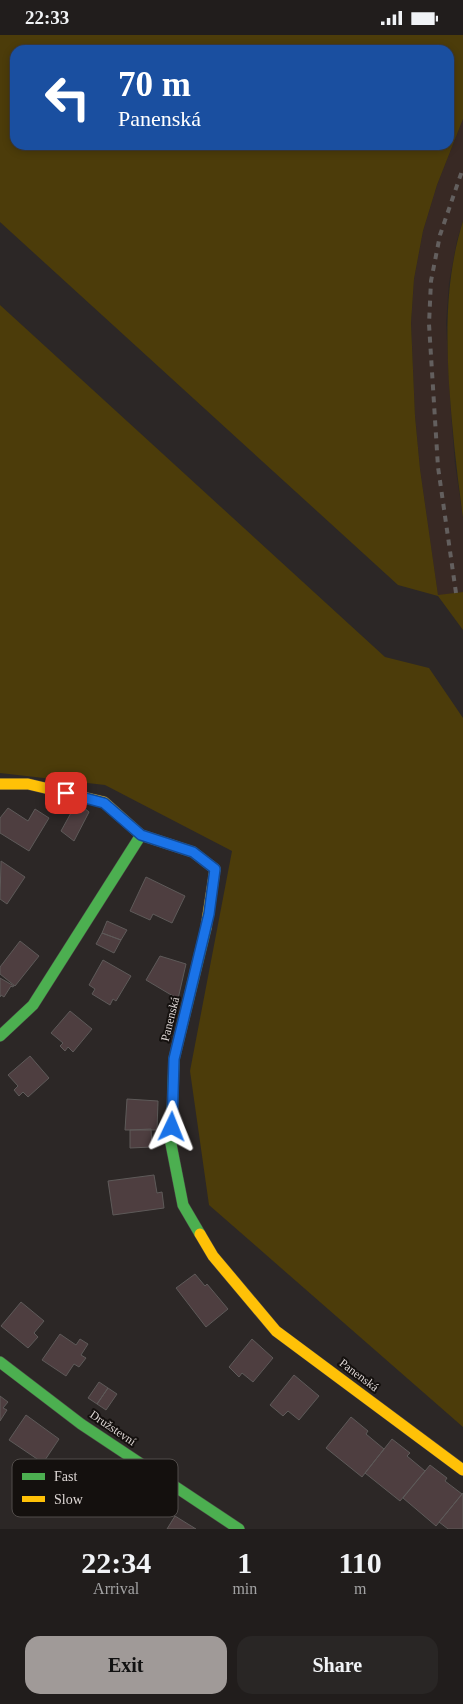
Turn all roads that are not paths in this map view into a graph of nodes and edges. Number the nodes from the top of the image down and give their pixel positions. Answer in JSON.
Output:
{"nodes":[{"id":1,"x":0,"y":783,"type":"edge"},
{"id":2,"x":141,"y":835,"type":"junction"},
{"id":3,"x":0,"y":1036,"type":"edge"},
{"id":4,"x":0,"y":1362,"type":"edge"},
{"id":5,"x":134,"y":1459,"type":"edge"},
{"id":6,"x":463,"y":1470,"type":"edge"},
{"id":7,"x":178,"y":1488,"type":"edge"},
{"id":8,"x":239,"y":1529,"type":"edge"}],
"edges":[{"from":1,"to":2,"type":"street"},
{"from":2,"to":3,"type":"street"},
{"from":2,"to":6,"type":"street","name":"Panenská"},
{"from":4,"to":5,"type":"street","name":"Družstevní"},
{"from":7,"to":8,"type":"street","name":"Družstevní"}]}
